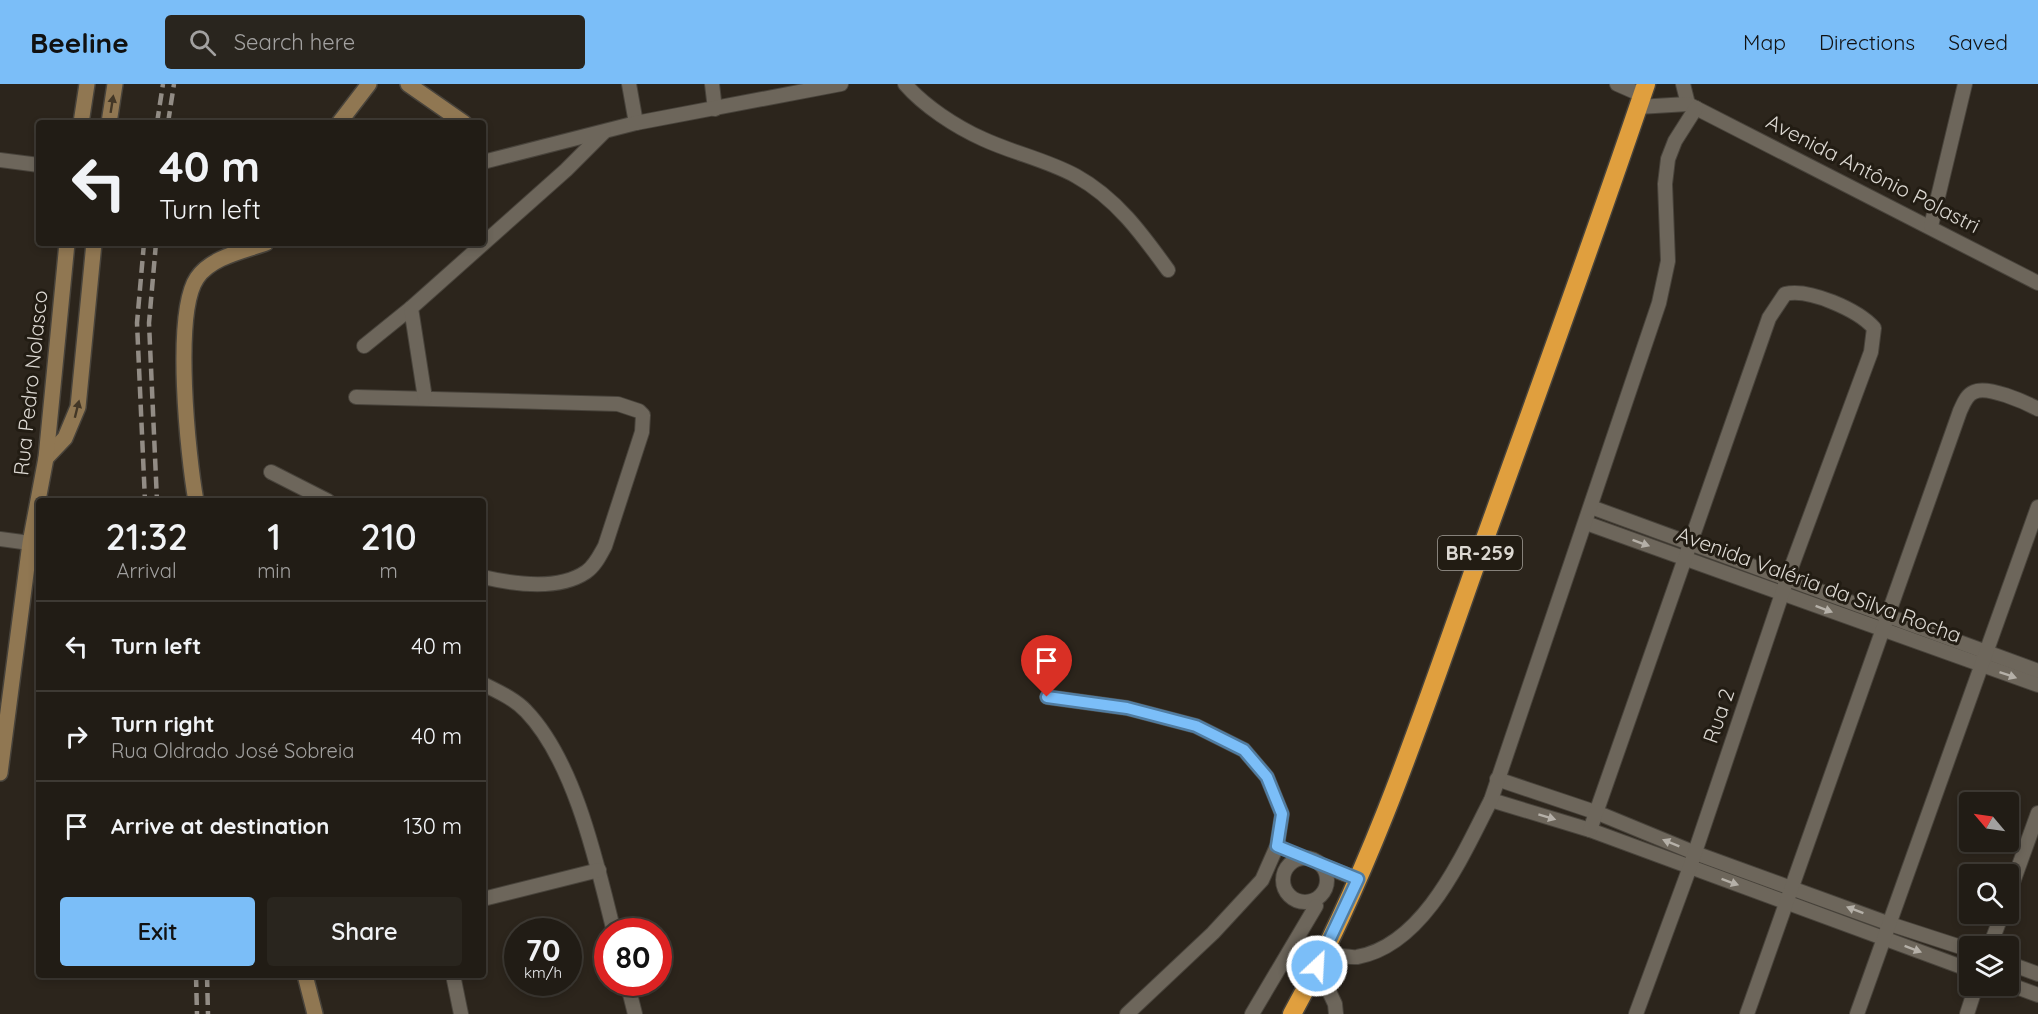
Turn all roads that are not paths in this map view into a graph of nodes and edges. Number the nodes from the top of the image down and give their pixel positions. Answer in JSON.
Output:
{"nodes":[{"id":1,"x":87,"y":84,"type":"edge"},
{"id":2,"x":115,"y":84,"type":"edge"},
{"id":3,"x":369,"y":84,"type":"edge"},
{"id":4,"x":408,"y":84,"type":"edge"},
{"id":5,"x":629,"y":84,"type":"edge"},
{"id":6,"x":712,"y":84,"type":"edge"},
{"id":7,"x":841,"y":84,"type":"edge"},
{"id":8,"x":905,"y":84,"type":"edge"},
{"id":9,"x":1617,"y":84,"type":"edge"},
{"id":10,"x":1683,"y":84,"type":"edge"},
{"id":11,"x":1965,"y":84,"type":"edge"},
{"id":12,"x":1642,"y":95,"type":"edge"},
{"id":13,"x":1692,"y":106,"type":"junction"},
{"id":14,"x":715,"y":109,"type":"junction"},
{"id":15,"x":344,"y":117,"type":"edge"},
{"id":16,"x":81,"y":120,"type":"edge"},
{"id":17,"x":109,"y":120,"type":"edge"},
{"id":18,"x":460,"y":120,"type":"edge"},
{"id":19,"x":636,"y":123,"type":"junction"},
{"id":20,"x":604,"y":132,"type":"junction"},
{"id":21,"x":0,"y":160,"type":"edge"},
{"id":22,"x":486,"y":161,"type":"edge"},
{"id":23,"x":36,"y":165,"type":"edge"},
{"id":24,"x":1931,"y":226,"type":"junction"},
{"id":25,"x":486,"y":242,"type":"edge"},
{"id":26,"x":67,"y":246,"type":"edge"},
{"id":27,"x":94,"y":246,"type":"edge"},
{"id":28,"x":258,"y":246,"type":"edge"},
{"id":29,"x":481,"y":246,"type":"edge"},
{"id":30,"x":1168,"y":270,"type":"dead end"},
{"id":31,"x":2038,"y":283,"type":"edge"},
{"id":32,"x":411,"y":308,"type":"junction"},
{"id":33,"x":364,"y":346,"type":"dead end"},
{"id":34,"x":356,"y":397,"type":"dead end"},
{"id":35,"x":425,"y":398,"type":"junction"},
{"id":36,"x":2038,"y":409,"type":"edge"},
{"id":37,"x":46,"y":458,"type":"junction"},
{"id":38,"x":271,"y":472,"type":"dead end"},
{"id":39,"x":38,"y":498,"type":"edge"},
{"id":40,"x":196,"y":498,"type":"edge"},
{"id":41,"x":322,"y":498,"type":"edge"},
{"id":42,"x":1591,"y":507,"type":"junction"},
{"id":43,"x":2038,"y":507,"type":"edge"},
{"id":44,"x":36,"y":511,"type":"edge"},
{"id":45,"x":1586,"y":523,"type":"junction"},
{"id":46,"x":0,"y":539,"type":"edge"},
{"id":47,"x":1692,"y":542,"type":"junction"},
{"id":48,"x":30,"y":543,"type":"junction"},
{"id":49,"x":1686,"y":559,"type":"junction"},
{"id":50,"x":486,"y":578,"type":"edge"},
{"id":51,"x":1787,"y":579,"type":"junction"},
{"id":52,"x":1783,"y":593,"type":"junction"},
{"id":53,"x":1886,"y":624,"type":"junction"},
{"id":54,"x":1985,"y":659,"type":"junction"},
{"id":55,"x":2038,"y":670,"type":"edge"},
{"id":56,"x":2038,"y":685,"type":"edge"},
{"id":57,"x":486,"y":686,"type":"edge"},
{"id":58,"x":1047,"y":697,"type":"dead end"},
{"id":59,"x":3,"y":741,"type":"edge"},
{"id":60,"x":0,"y":773,"type":"edge"},
{"id":61,"x":1497,"y":779,"type":"junction"},
{"id":62,"x":1491,"y":800,"type":"junction"},
{"id":63,"x":1598,"y":813,"type":"junction"},
{"id":64,"x":2038,"y":813,"type":"edge"},
{"id":65,"x":1590,"y":830,"type":"junction"},
{"id":66,"x":1277,"y":846,"type":"junction"},
{"id":67,"x":1695,"y":853,"type":"junction"},
{"id":68,"x":1303,"y":858,"type":"junction"},
{"id":69,"x":1321,"y":865,"type":"junction"},
{"id":70,"x":2019,"y":866,"type":"edge"},
{"id":71,"x":1690,"y":867,"type":"junction"},
{"id":72,"x":598,"y":870,"type":"junction"},
{"id":73,"x":1358,"y":879,"type":"junction"},
{"id":74,"x":1262,"y":880,"type":"junction"},
{"id":75,"x":1792,"y":886,"type":"junction"},
{"id":76,"x":1286,"y":892,"type":"junction"},
{"id":77,"x":486,"y":898,"type":"edge"},
{"id":78,"x":1786,"y":902,"type":"junction"},
{"id":79,"x":1311,"y":904,"type":"junction"},
{"id":80,"x":1340,"y":916,"type":"junction"},
{"id":81,"x":610,"y":918,"type":"edge"},
{"id":82,"x":1890,"y":924,"type":"junction"},
{"id":83,"x":1885,"y":938,"type":"junction"},
{"id":84,"x":1959,"y":946,"type":"edge"},
{"id":85,"x":1321,"y":959,"type":"junction"},
{"id":86,"x":1959,"y":966,"type":"edge"},
{"id":87,"x":2019,"y":967,"type":"edge"},
{"id":88,"x":2038,"y":974,"type":"edge"},
{"id":89,"x":306,"y":978,"type":"edge"},
{"id":90,"x":454,"y":978,"type":"edge"},
{"id":91,"x":2019,"y":988,"type":"edge"},
{"id":92,"x":2038,"y":995,"type":"edge"},
{"id":93,"x":630,"y":996,"type":"edge"},
{"id":94,"x":1973,"y":996,"type":"edge"},
{"id":95,"x":1299,"y":1011,"type":"edge"},
{"id":96,"x":315,"y":1014,"type":"edge"},
{"id":97,"x":461,"y":1014,"type":"edge"},
{"id":98,"x":635,"y":1014,"type":"edge"},
{"id":99,"x":1127,"y":1014,"type":"edge"},
{"id":100,"x":1252,"y":1014,"type":"edge"},
{"id":101,"x":1336,"y":1014,"type":"edge"},
{"id":102,"x":1636,"y":1014,"type":"edge"},
{"id":103,"x":1747,"y":1014,"type":"edge"},
{"id":104,"x":1857,"y":1014,"type":"edge"},
{"id":105,"x":1967,"y":1014,"type":"edge"}],
"edges":[{"from":1,"to":16,"type":"street"},
{"from":17,"to":2,"type":"street","one_way":true},
{"from":3,"to":15,"type":"street"},
{"from":4,"to":18,"type":"street"},
{"from":5,"to":19,"type":"street"},
{"from":6,"to":14,"type":"street"},
{"from":7,"to":14,"type":"street"},
{"from":8,"to":30,"type":"street"},
{"from":9,"to":12,"type":"street"},
{"from":10,"to":13,"type":"street"},
{"from":11,"to":24,"type":"street"},
{"from":12,"to":13,"type":"street"},
{"from":12,"to":73,"type":"highway","number":"BR-259"},
{"from":13,"to":24,"type":"street","name":"Avenida Antônio Polastri"},
{"from":13,"to":42,"type":"street"},
{"from":14,"to":19,"type":"street"},
{"from":19,"to":20,"type":"street"},
{"from":20,"to":22,"type":"street"},
{"from":20,"to":25,"type":"street"},
{"from":21,"to":23,"type":"street"},
{"from":24,"to":31,"type":"street","name":"Avenida Antônio Polastri"},
{"from":26,"to":37,"type":"street","name":"Rua Pedro Nolasco"},
{"from":37,"to":27,"type":"street","one_way":true},
{"from":28,"to":40,"type":"street"},
{"from":29,"to":32,"type":"street"},
{"from":32,"to":33,"type":"street"},
{"from":32,"to":35,"type":"street"},
{"from":34,"to":35,"type":"street"},
{"from":35,"to":50,"type":"street"},
{"from":36,"to":53,"type":"street"},
{"from":37,"to":39,"type":"street","name":"Rua Pedro Nolasco"},
{"from":38,"to":41,"type":"street"},
{"from":42,"to":45,"type":"street"},
{"from":42,"to":47,"type":"street","name":"Avenida Valéria da Silva Rocha"},
{"from":43,"to":54,"type":"street"},
{"from":44,"to":48,"type":"street","name":"Rua Pedro Nolasco"},
{"from":45,"to":49,"type":"street","name":"Avenida Valéria da Silva Rocha","one_way":true},
{"from":45,"to":61,"type":"street"},
{"from":46,"to":48,"type":"street"},
{"from":47,"to":49,"type":"street"},
{"from":47,"to":51,"type":"street","name":"Avenida Valéria da Silva Rocha"},
{"from":47,"to":51,"type":"street","name":"Rua 2"},
{"from":48,"to":59,"type":"street","name":"Rua Pedro Nolasco"},
{"from":49,"to":52,"type":"street","name":"Avenida Valéria da Silva Rocha"},
{"from":49,"to":63,"type":"street"},
{"from":51,"to":52,"type":"street","name":"Rua 2"},
{"from":51,"to":53,"type":"street","name":"Avenida Valéria da Silva Rocha"},
{"from":52,"to":53,"type":"street","name":"Avenida Valéria da Silva Rocha","one_way":true},
{"from":52,"to":67,"type":"street","name":"Rua 2"},
{"from":53,"to":54,"type":"street","name":"Avenida Valéria da Silva Rocha"},
{"from":53,"to":75,"type":"street"},
{"from":54,"to":55,"type":"street","name":"Avenida Valéria da Silva Rocha"},
{"from":54,"to":56,"type":"street","name":"Avenida Valéria da Silva Rocha","one_way":true},
{"from":54,"to":82,"type":"street"},
{"from":57,"to":72,"type":"street"},
{"from":58,"to":66,"type":"street"},
{"from":59,"to":60,"type":"street","name":"Rua Pedro Nolasco"},
{"from":61,"to":62,"type":"street"},
{"from":61,"to":63,"type":"street"},
{"from":62,"to":65,"type":"street","one_way":true},
{"from":62,"to":85,"type":"street"},
{"from":63,"to":65,"type":"street"},
{"from":67,"to":63,"type":"street","one_way":true},
{"from":64,"to":70,"type":"street"},
{"from":65,"to":71,"type":"street"},
{"from":66,"to":68,"type":"street"},
{"from":66,"to":74,"type":"street"},
{"from":67,"to":71,"type":"street","name":"Rua 2"},
{"from":67,"to":75,"type":"street"},
{"from":68,"to":69,"type":"street"},
{"from":68,"to":76,"type":"street"},
{"from":69,"to":73,"type":"street"},
{"from":69,"to":79,"type":"street"},
{"from":71,"to":78,"type":"street","one_way":true},
{"from":71,"to":102,"type":"street"},
{"from":72,"to":77,"type":"street"},
{"from":72,"to":81,"type":"street"},
{"from":73,"to":80,"type":"highway","number":"BR-259"},
{"from":74,"to":76,"type":"street"},
{"from":74,"to":99,"type":"street"},
{"from":75,"to":78,"type":"street"},
{"from":82,"to":75,"type":"street","one_way":true},
{"from":76,"to":79,"type":"street"},
{"from":78,"to":83,"type":"street"},
{"from":78,"to":103,"type":"street"},
{"from":79,"to":80,"type":"street"},
{"from":79,"to":100,"type":"street"},
{"from":80,"to":85,"type":"highway","number":"BR-259"},
{"from":82,"to":83,"type":"street"},
{"from":82,"to":84,"type":"street"},
{"from":83,"to":86,"type":"street","one_way":true},
{"from":83,"to":104,"type":"street"},
{"from":85,"to":95,"type":"highway","number":"BR-259"},
{"from":85,"to":101,"type":"street"},
{"from":87,"to":88,"type":"street"},
{"from":89,"to":96,"type":"street"},
{"from":90,"to":97,"type":"street"},
{"from":91,"to":92,"type":"street"},
{"from":93,"to":98,"type":"street"},
{"from":94,"to":105,"type":"street"}]}
